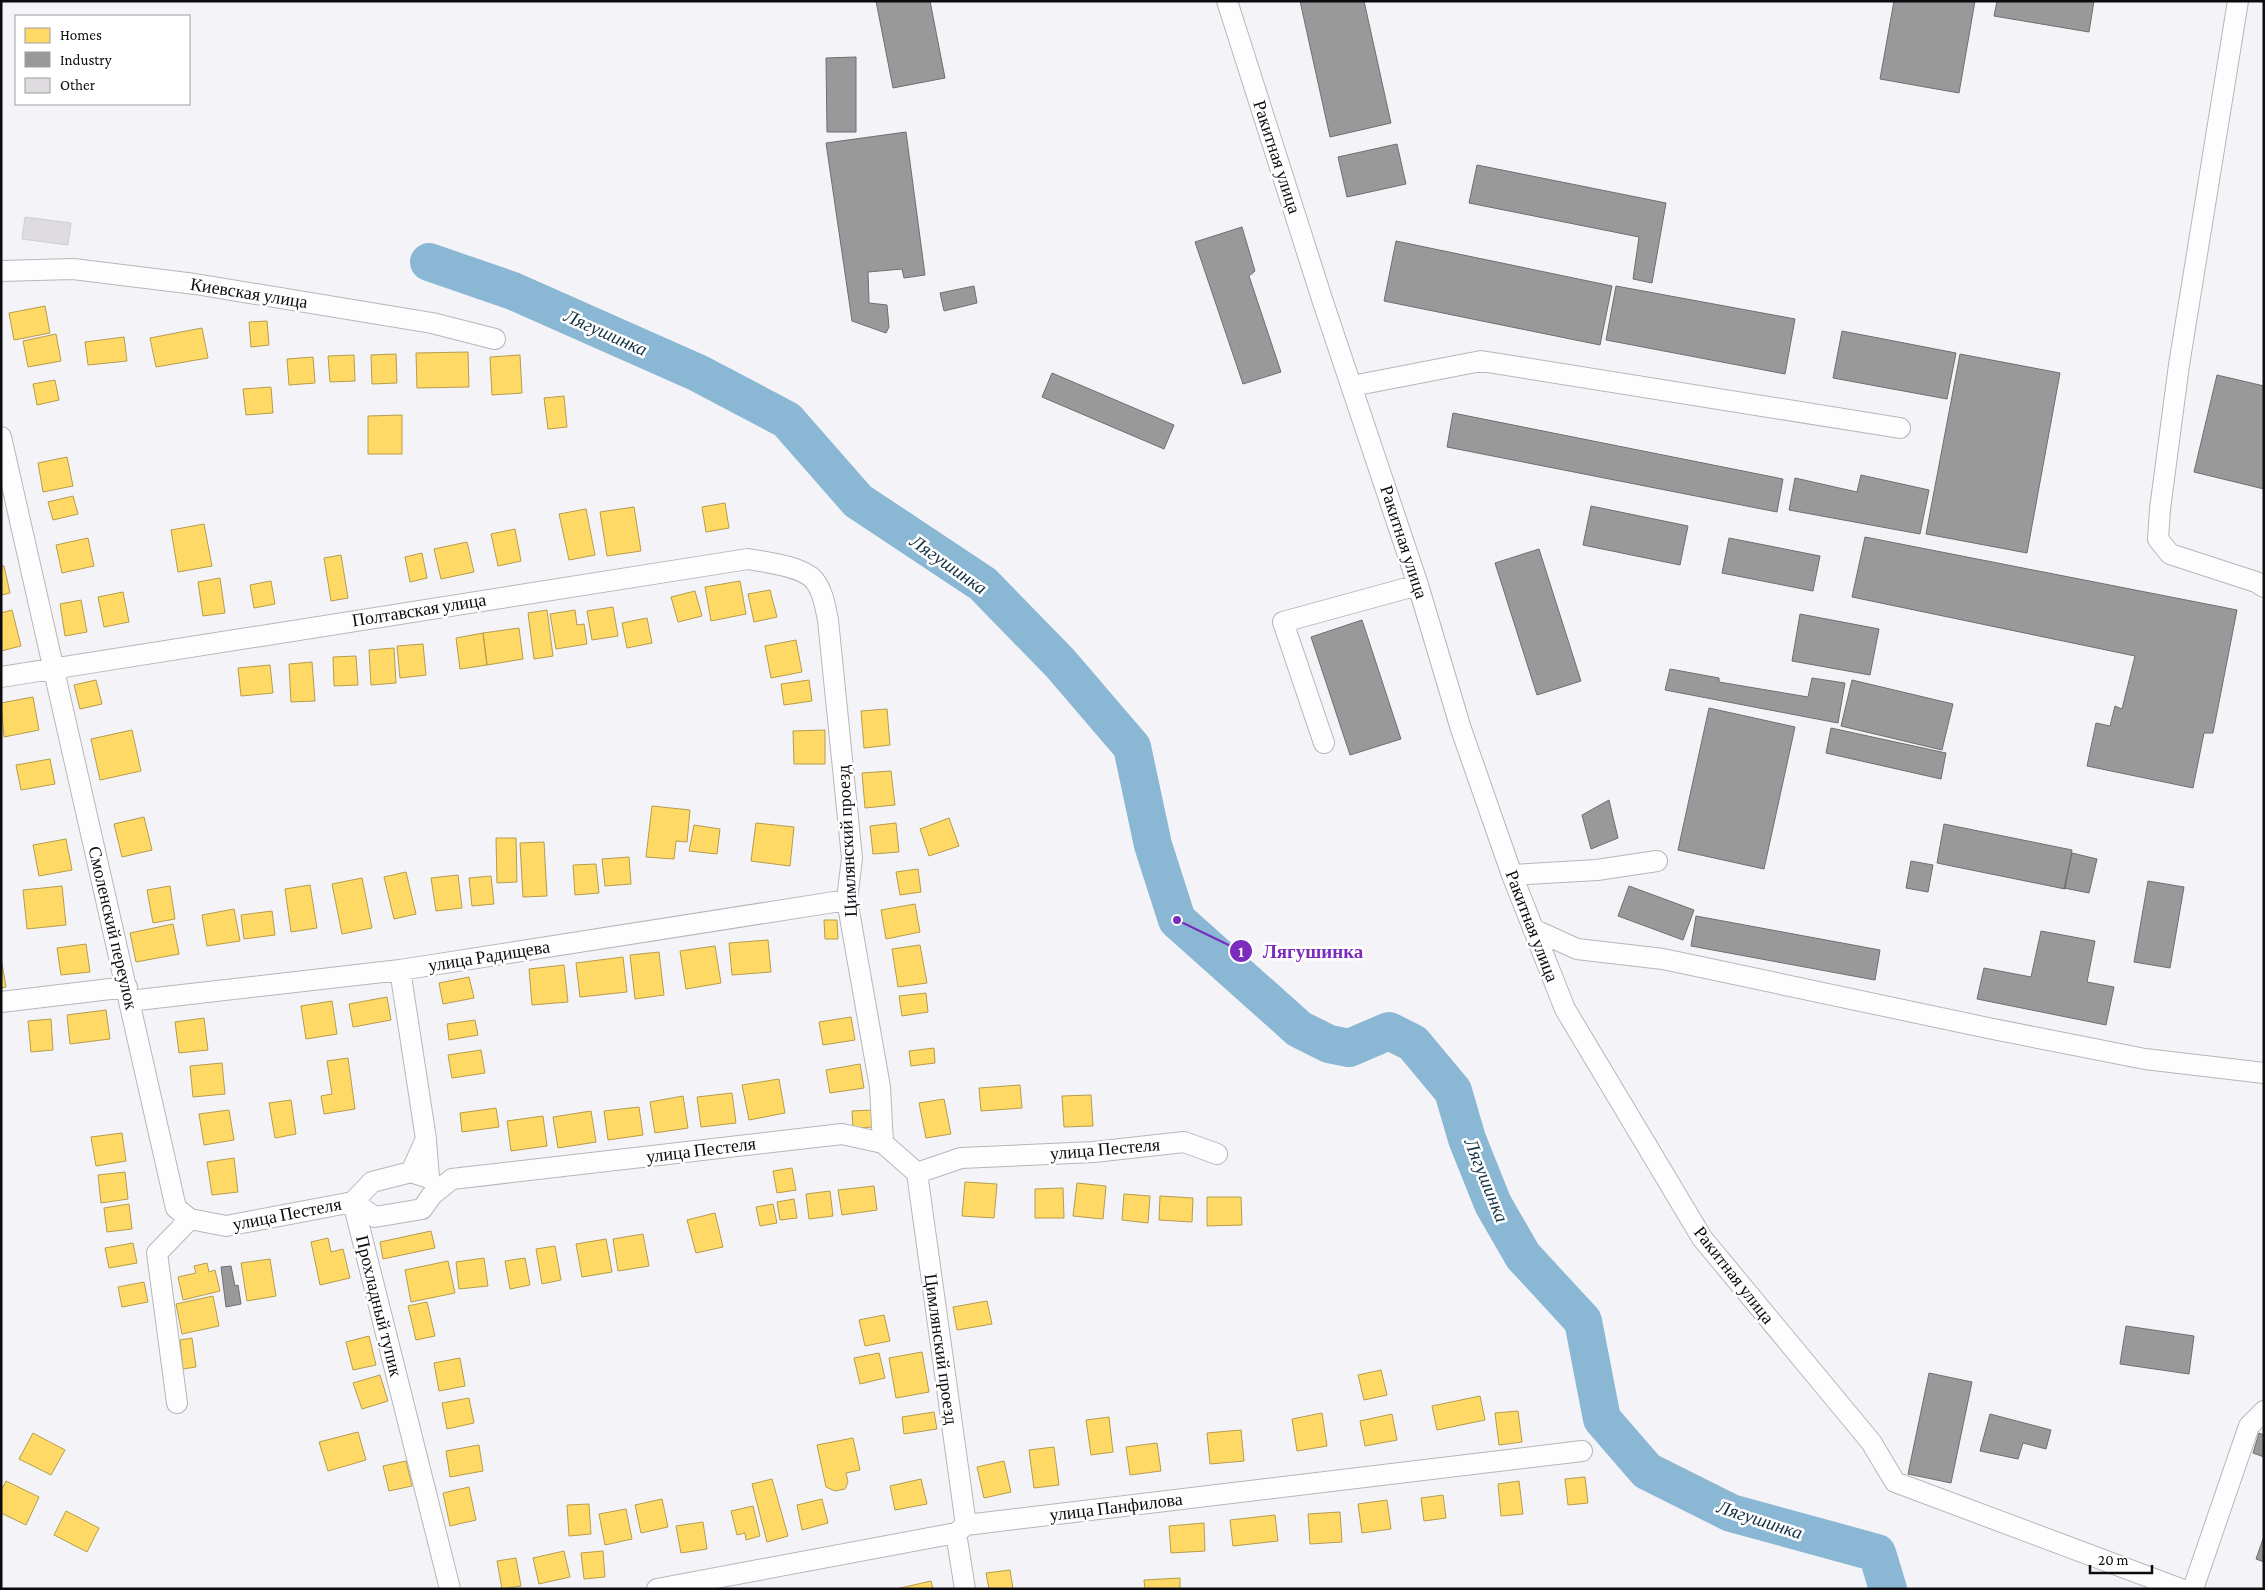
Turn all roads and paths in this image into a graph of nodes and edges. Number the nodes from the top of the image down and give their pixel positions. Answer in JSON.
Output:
{"nodes":[{"id":1,"x":1227,"y":1,"type":"edge"},
{"id":2,"x":2238,"y":1,"type":"edge"},
{"id":3,"x":1,"y":271,"type":"edge"},
{"id":4,"x":495,"y":339,"type":"dead end"},
{"id":5,"x":1352,"y":386,"type":"junction"},
{"id":6,"x":1900,"y":428,"type":"dead end"},
{"id":7,"x":1,"y":437,"type":"edge"},
{"id":8,"x":1418,"y":585,"type":"junction"},
{"id":9,"x":2264,"y":587,"type":"edge"},
{"id":10,"x":823,"y":596,"type":"joint"},
{"id":11,"x":53,"y":667,"type":"junction"},
{"id":12,"x":1,"y":677,"type":"edge"},
{"id":13,"x":1324,"y":743,"type":"dead end"},
{"id":14,"x":1657,"y":861,"type":"dead end"},
{"id":15,"x":1512,"y":875,"type":"junction"},
{"id":16,"x":847,"y":900,"type":"junction"},
{"id":17,"x":1533,"y":929,"type":"junction"},
{"id":18,"x":400,"y":970,"type":"junction"},
{"id":19,"x":128,"y":994,"type":"junction"},
{"id":20,"x":1,"y":1002,"type":"edge"},
{"id":21,"x":2264,"y":1074,"type":"edge"},
{"id":22,"x":883,"y":1143,"type":"junction"},
{"id":23,"x":1217,"y":1154,"type":"dead end"},
{"id":24,"x":917,"y":1173,"type":"junction"},
{"id":25,"x":424,"y":1182,"type":"junction"},
{"id":26,"x":353,"y":1202,"type":"junction"},
{"id":27,"x":190,"y":1219,"type":"junction"},
{"id":28,"x":177,"y":1403,"type":"dead end"},
{"id":29,"x":2264,"y":1411,"type":"edge"},
{"id":30,"x":1582,"y":1450,"type":"dead end"},
{"id":31,"x":961,"y":1529,"type":"junction"},
{"id":32,"x":450,"y":1589,"type":"edge"},
{"id":33,"x":657,"y":1589,"type":"edge"},
{"id":34,"x":965,"y":1589,"type":"edge"},
{"id":35,"x":2181,"y":1589,"type":"edge"},
{"id":36,"x":2193,"y":1589,"type":"edge"}],
"edges":[{"from":1,"to":5,"type":"street","name":"Ракитная улица"},
{"from":2,"to":9,"type":"street"},
{"from":3,"to":4,"type":"street","name":"Киевская улица"},
{"from":5,"to":6,"type":"street"},
{"from":5,"to":8,"type":"street","name":"Ракитная улица"},
{"from":7,"to":11,"type":"street","name":"Смоленский переулок"},
{"from":8,"to":13,"type":"street"},
{"from":8,"to":15,"type":"street","name":"Ракитная улица"},
{"from":10,"to":11,"type":"street","name":"Полтавская улица"},
{"from":10,"to":16,"type":"street","name":"Цимлянский проезд"},
{"from":11,"to":12,"type":"street","name":"Полтавская улица"},
{"from":11,"to":19,"type":"street","name":"Смоленский переулок"},
{"from":14,"to":15,"type":"street"},
{"from":15,"to":17,"type":"street","name":"Ракитная улица"},
{"from":16,"to":18,"type":"street","name":"улица Радищева"},
{"from":16,"to":22,"type":"street","name":"Цимлянский проезд"},
{"from":17,"to":21,"type":"street"},
{"from":17,"to":35,"type":"street","name":"Ракитная улица"},
{"from":18,"to":19,"type":"street","name":"улица Радищева"},
{"from":18,"to":25,"type":"street"},
{"from":19,"to":20,"type":"street","name":"улица Радищева"},
{"from":19,"to":27,"type":"street","name":"Смоленский переулок"},
{"from":22,"to":24,"type":"street","name":"улица Пестеля"},
{"from":22,"to":25,"type":"street","name":"улица Пестеля"},
{"from":23,"to":24,"type":"street","name":"улица Пестеля"},
{"from":24,"to":31,"type":"street","name":"Цимлянский проезд"},
{"from":25,"to":26,"type":"street"},
{"from":25,"to":26,"type":"street","name":"улица Пестеля"},
{"from":26,"to":27,"type":"street","name":"улица Пестеля"},
{"from":26,"to":32,"type":"street","name":"Прохладный тупик"},
{"from":27,"to":28,"type":"street"},
{"from":29,"to":36,"type":"street"},
{"from":30,"to":31,"type":"street","name":"улица Панфилова"},
{"from":31,"to":33,"type":"street","name":"улица Панфилова"},
{"from":31,"to":34,"type":"street","name":"Цимлянский проезд"}]}
